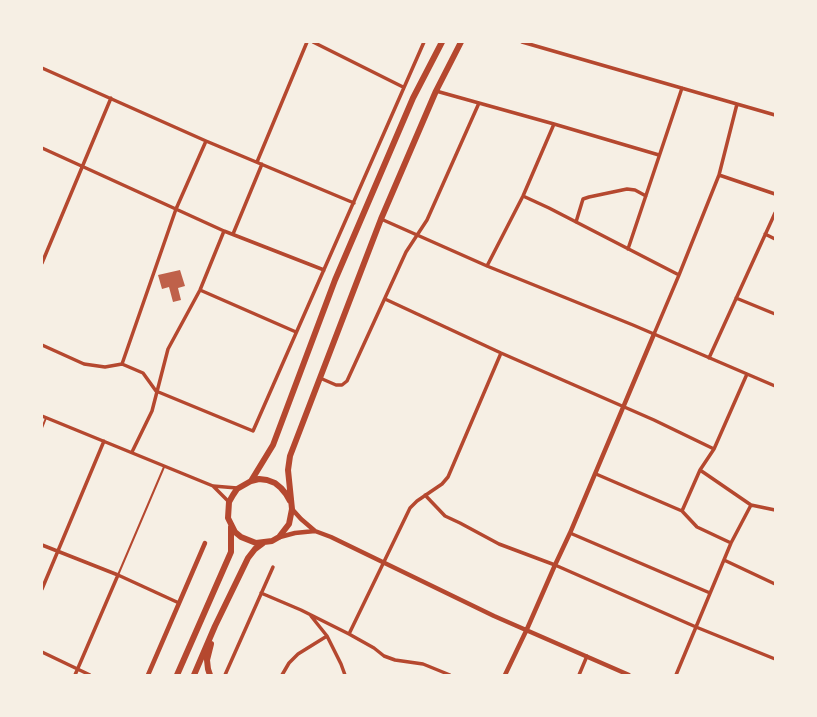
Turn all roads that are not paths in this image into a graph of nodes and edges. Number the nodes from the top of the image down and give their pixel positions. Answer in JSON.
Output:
{"nodes":[{"id":1,"x":307,"y":42,"type":"edge"},
{"id":2,"x":313,"y":42,"type":"edge"},
{"id":3,"x":424,"y":42,"type":"edge"},
{"id":4,"x":442,"y":42,"type":"edge"},
{"id":5,"x":461,"y":42,"type":"edge"},
{"id":6,"x":522,"y":42,"type":"edge"},
{"id":7,"x":532,"y":43,"type":"edge"},
{"id":8,"x":42,"y":68,"type":"edge"},
{"id":9,"x":403,"y":87,"type":"junction"},
{"id":10,"x":682,"y":88,"type":"junction"},
{"id":11,"x":436,"y":91,"type":"junction"},
{"id":12,"x":111,"y":98,"type":"junction"},
{"id":13,"x":479,"y":103,"type":"junction"},
{"id":14,"x":737,"y":104,"type":"junction"},
{"id":15,"x":775,"y":115,"type":"edge"},
{"id":16,"x":554,"y":124,"type":"junction"},
{"id":17,"x":206,"y":141,"type":"junction"},
{"id":18,"x":42,"y":148,"type":"edge"},
{"id":19,"x":659,"y":155,"type":"junction"},
{"id":20,"x":257,"y":162,"type":"junction"},
{"id":21,"x":262,"y":164,"type":"junction"},
{"id":22,"x":83,"y":165,"type":"junction"},
{"id":23,"x":719,"y":175,"type":"junction"},
{"id":24,"x":775,"y":194,"type":"edge"},
{"id":25,"x":523,"y":196,"type":"junction"},
{"id":26,"x":646,"y":196,"type":"junction"},
{"id":27,"x":354,"y":203,"type":"junction"},
{"id":28,"x":176,"y":209,"type":"junction"},
{"id":29,"x":775,"y":213,"type":"edge"},
{"id":30,"x":381,"y":219,"type":"junction"},
{"id":31,"x":576,"y":222,"type":"junction"},
{"id":32,"x":224,"y":231,"type":"junction"},
{"id":33,"x":233,"y":234,"type":"junction"},
{"id":34,"x":417,"y":234,"type":"junction"},
{"id":35,"x":765,"y":234,"type":"junction"},
{"id":36,"x":775,"y":239,"type":"edge"},
{"id":37,"x":628,"y":249,"type":"junction"},
{"id":38,"x":42,"y":263,"type":"edge"},
{"id":39,"x":487,"y":266,"type":"junction"},
{"id":40,"x":324,"y":270,"type":"junction"},
{"id":41,"x":679,"y":275,"type":"junction"},
{"id":42,"x":200,"y":290,"type":"junction"},
{"id":43,"x":736,"y":298,"type":"junction"},
{"id":44,"x":385,"y":299,"type":"junction"},
{"id":45,"x":775,"y":314,"type":"edge"},
{"id":46,"x":296,"y":332,"type":"junction"},
{"id":47,"x":654,"y":334,"type":"junction"},
{"id":48,"x":42,"y":345,"type":"edge"},
{"id":49,"x":501,"y":353,"type":"junction"},
{"id":50,"x":709,"y":358,"type":"junction"},
{"id":51,"x":122,"y":364,"type":"junction"},
{"id":52,"x":748,"y":374,"type":"junction"},
{"id":53,"x":320,"y":378,"type":"junction"},
{"id":54,"x":775,"y":386,"type":"edge"},
{"id":55,"x":156,"y":391,"type":"junction"},
{"id":56,"x":623,"y":407,"type":"junction"},
{"id":57,"x":44,"y":417,"type":"edge"},
{"id":58,"x":42,"y":428,"type":"edge"},
{"id":59,"x":104,"y":441,"type":"junction"},
{"id":60,"x":714,"y":449,"type":"junction"},
{"id":61,"x":132,"y":452,"type":"junction"},
{"id":62,"x":164,"y":467,"type":"junction"},
{"id":63,"x":700,"y":470,"type":"junction"},
{"id":64,"x":596,"y":474,"type":"junction"},
{"id":65,"x":251,"y":481,"type":"junction"},
{"id":66,"x":213,"y":486,"type":"junction"},
{"id":67,"x":238,"y":488,"type":"junction"},
{"id":68,"x":425,"y":495,"type":"junction"},
{"id":69,"x":290,"y":501,"type":"junction"},
{"id":70,"x":229,"y":502,"type":"junction"},
{"id":71,"x":751,"y":505,"type":"junction"},
{"id":72,"x":292,"y":509,"type":"junction"},
{"id":73,"x":775,"y":510,"type":"edge"},
{"id":74,"x":682,"y":511,"type":"junction"},
{"id":75,"x":231,"y":525,"type":"junction"},
{"id":76,"x":315,"y":531,"type":"junction"},
{"id":77,"x":570,"y":533,"type":"junction"},
{"id":78,"x":279,"y":537,"type":"junction"},
{"id":79,"x":205,"y":543,"type":"dead end"},
{"id":80,"x":264,"y":543,"type":"junction"},
{"id":81,"x":731,"y":543,"type":"junction"},
{"id":82,"x":42,"y":545,"type":"edge"},
{"id":83,"x":58,"y":552,"type":"junction"},
{"id":84,"x":724,"y":560,"type":"junction"},
{"id":85,"x":384,"y":562,"type":"junction"},
{"id":86,"x":555,"y":565,"type":"junction"},
{"id":87,"x":273,"y":567,"type":"dead end"},
{"id":88,"x":118,"y":575,"type":"junction"},
{"id":89,"x":775,"y":584,"type":"edge"},
{"id":90,"x":42,"y":589,"type":"edge"},
{"id":91,"x":261,"y":593,"type":"junction"},
{"id":92,"x":710,"y":593,"type":"junction"},
{"id":93,"x":179,"y":603,"type":"junction"},
{"id":94,"x":310,"y":615,"type":"junction"},
{"id":95,"x":215,"y":626,"type":"junction"},
{"id":96,"x":696,"y":627,"type":"junction"},
{"id":97,"x":527,"y":629,"type":"junction"},
{"id":98,"x":348,"y":634,"type":"junction"},
{"id":99,"x":327,"y":636,"type":"junction"},
{"id":100,"x":42,"y":652,"type":"edge"},
{"id":101,"x":587,"y":656,"type":"junction"},
{"id":102,"x":775,"y":659,"type":"edge"},
{"id":103,"x":78,"y":668,"type":"junction"},
{"id":104,"x":75,"y":675,"type":"edge"},
{"id":105,"x":90,"y":675,"type":"edge"},
{"id":106,"x":148,"y":675,"type":"edge"},
{"id":107,"x":177,"y":675,"type":"edge"},
{"id":108,"x":194,"y":675,"type":"edge"},
{"id":109,"x":210,"y":675,"type":"edge"},
{"id":110,"x":225,"y":675,"type":"edge"},
{"id":111,"x":282,"y":675,"type":"edge"},
{"id":112,"x":345,"y":675,"type":"edge"},
{"id":113,"x":450,"y":675,"type":"edge"},
{"id":114,"x":505,"y":675,"type":"edge"},
{"id":115,"x":579,"y":675,"type":"edge"},
{"id":116,"x":629,"y":675,"type":"edge"},
{"id":117,"x":676,"y":675,"type":"edge"}],
"edges":[{"from":1,"to":20,"type":"street"},
{"from":2,"to":9,"type":"street"},
{"from":3,"to":9,"type":"street"},
{"from":4,"to":65,"type":"main road"},
{"from":5,"to":11,"type":"main road"},
{"from":6,"to":7,"type":"street"},
{"from":7,"to":10,"type":"street"},
{"from":8,"to":12,"type":"street"},
{"from":9,"to":27,"type":"street"},
{"from":10,"to":14,"type":"street"},
{"from":10,"to":19,"type":"street"},
{"from":11,"to":13,"type":"street"},
{"from":11,"to":30,"type":"main road"},
{"from":12,"to":17,"type":"street"},
{"from":12,"to":22,"type":"street"},
{"from":13,"to":16,"type":"street"},
{"from":13,"to":34,"type":"street"},
{"from":14,"to":15,"type":"street"},
{"from":14,"to":23,"type":"street"},
{"from":16,"to":19,"type":"street"},
{"from":16,"to":25,"type":"street"},
{"from":17,"to":20,"type":"street"},
{"from":17,"to":28,"type":"street"},
{"from":18,"to":22,"type":"street"},
{"from":19,"to":26,"type":"street"},
{"from":20,"to":21,"type":"street"},
{"from":21,"to":27,"type":"street"},
{"from":21,"to":33,"type":"street"},
{"from":22,"to":28,"type":"street"},
{"from":22,"to":38,"type":"street"},
{"from":23,"to":24,"type":"street"},
{"from":23,"to":41,"type":"street"},
{"from":25,"to":31,"type":"street"},
{"from":25,"to":39,"type":"street"},
{"from":26,"to":31,"type":"street"},
{"from":26,"to":37,"type":"street"},
{"from":27,"to":40,"type":"street"},
{"from":28,"to":32,"type":"street"},
{"from":28,"to":51,"type":"street"},
{"from":29,"to":35,"type":"street"},
{"from":30,"to":34,"type":"street"},
{"from":30,"to":53,"type":"main road"},
{"from":31,"to":37,"type":"street"},
{"from":32,"to":33,"type":"street"},
{"from":32,"to":42,"type":"street"},
{"from":33,"to":40,"type":"street"},
{"from":34,"to":39,"type":"street"},
{"from":34,"to":44,"type":"street"},
{"from":35,"to":36,"type":"street"},
{"from":35,"to":43,"type":"street"},
{"from":37,"to":41,"type":"street"},
{"from":39,"to":47,"type":"street"},
{"from":40,"to":46,"type":"street"},
{"from":41,"to":47,"type":"street"},
{"from":42,"to":46,"type":"street"},
{"from":42,"to":55,"type":"street"},
{"from":43,"to":45,"type":"street"},
{"from":43,"to":50,"type":"street"},
{"from":44,"to":49,"type":"street"},
{"from":44,"to":53,"type":"street"},
{"from":46,"to":55,"type":"street"},
{"from":47,"to":50,"type":"street"},
{"from":47,"to":56,"type":"street"},
{"from":48,"to":51,"type":"street"},
{"from":49,"to":56,"type":"street"},
{"from":49,"to":68,"type":"street"},
{"from":50,"to":52,"type":"street"},
{"from":51,"to":55,"type":"street"},
{"from":52,"to":54,"type":"street"},
{"from":52,"to":60,"type":"street"},
{"from":53,"to":69,"type":"main road"},
{"from":55,"to":61,"type":"street"},
{"from":56,"to":60,"type":"street"},
{"from":56,"to":64,"type":"street"},
{"from":57,"to":58,"type":"lane"},
{"from":57,"to":59,"type":"street"},
{"from":59,"to":61,"type":"street"},
{"from":59,"to":83,"type":"street"},
{"from":60,"to":63,"type":"street"},
{"from":61,"to":62,"type":"street"},
{"from":62,"to":66,"type":"street"},
{"from":62,"to":88,"type":"lane"},
{"from":63,"to":71,"type":"street"},
{"from":63,"to":74,"type":"street"},
{"from":64,"to":74,"type":"street"},
{"from":64,"to":77,"type":"street"},
{"from":65,"to":67,"type":"main road"},
{"from":65,"to":69,"type":"main road"},
{"from":66,"to":67,"type":"street"},
{"from":66,"to":70,"type":"street"},
{"from":67,"to":70,"type":"main road"},
{"from":68,"to":85,"type":"street"},
{"from":68,"to":86,"type":"street"},
{"from":69,"to":72,"type":"main road"},
{"from":70,"to":75,"type":"main road"},
{"from":71,"to":73,"type":"street"},
{"from":71,"to":81,"type":"street"},
{"from":72,"to":76,"type":"street"},
{"from":72,"to":78,"type":"main road"},
{"from":74,"to":81,"type":"street"},
{"from":75,"to":80,"type":"main road"},
{"from":75,"to":107,"type":"main road"},
{"from":76,"to":78,"type":"street"},
{"from":76,"to":85,"type":"street"},
{"from":77,"to":86,"type":"street"},
{"from":77,"to":92,"type":"street"},
{"from":78,"to":80,"type":"main road"},
{"from":79,"to":93,"type":"street"},
{"from":80,"to":95,"type":"main road"},
{"from":81,"to":84,"type":"street"},
{"from":82,"to":83,"type":"street"},
{"from":83,"to":88,"type":"street"},
{"from":83,"to":90,"type":"street"},
{"from":84,"to":89,"type":"street"},
{"from":84,"to":92,"type":"street"},
{"from":85,"to":97,"type":"street"},
{"from":85,"to":98,"type":"street"},
{"from":86,"to":96,"type":"street"},
{"from":86,"to":97,"type":"street"},
{"from":87,"to":91,"type":"street"},
{"from":88,"to":93,"type":"street"},
{"from":88,"to":103,"type":"street"},
{"from":91,"to":94,"type":"street"},
{"from":91,"to":110,"type":"street"},
{"from":92,"to":96,"type":"street"},
{"from":93,"to":106,"type":"street"},
{"from":94,"to":98,"type":"street"},
{"from":94,"to":99,"type":"street"},
{"from":95,"to":108,"type":"main road"},
{"from":95,"to":109,"type":"main road"},
{"from":96,"to":102,"type":"street"},
{"from":96,"to":117,"type":"street"},
{"from":97,"to":101,"type":"street"},
{"from":97,"to":114,"type":"street"},
{"from":98,"to":113,"type":"street"},
{"from":99,"to":111,"type":"street"},
{"from":99,"to":112,"type":"street"},
{"from":100,"to":103,"type":"street"},
{"from":101,"to":115,"type":"street"},
{"from":101,"to":116,"type":"street"},
{"from":103,"to":104,"type":"street"},
{"from":103,"to":105,"type":"street"}]}
